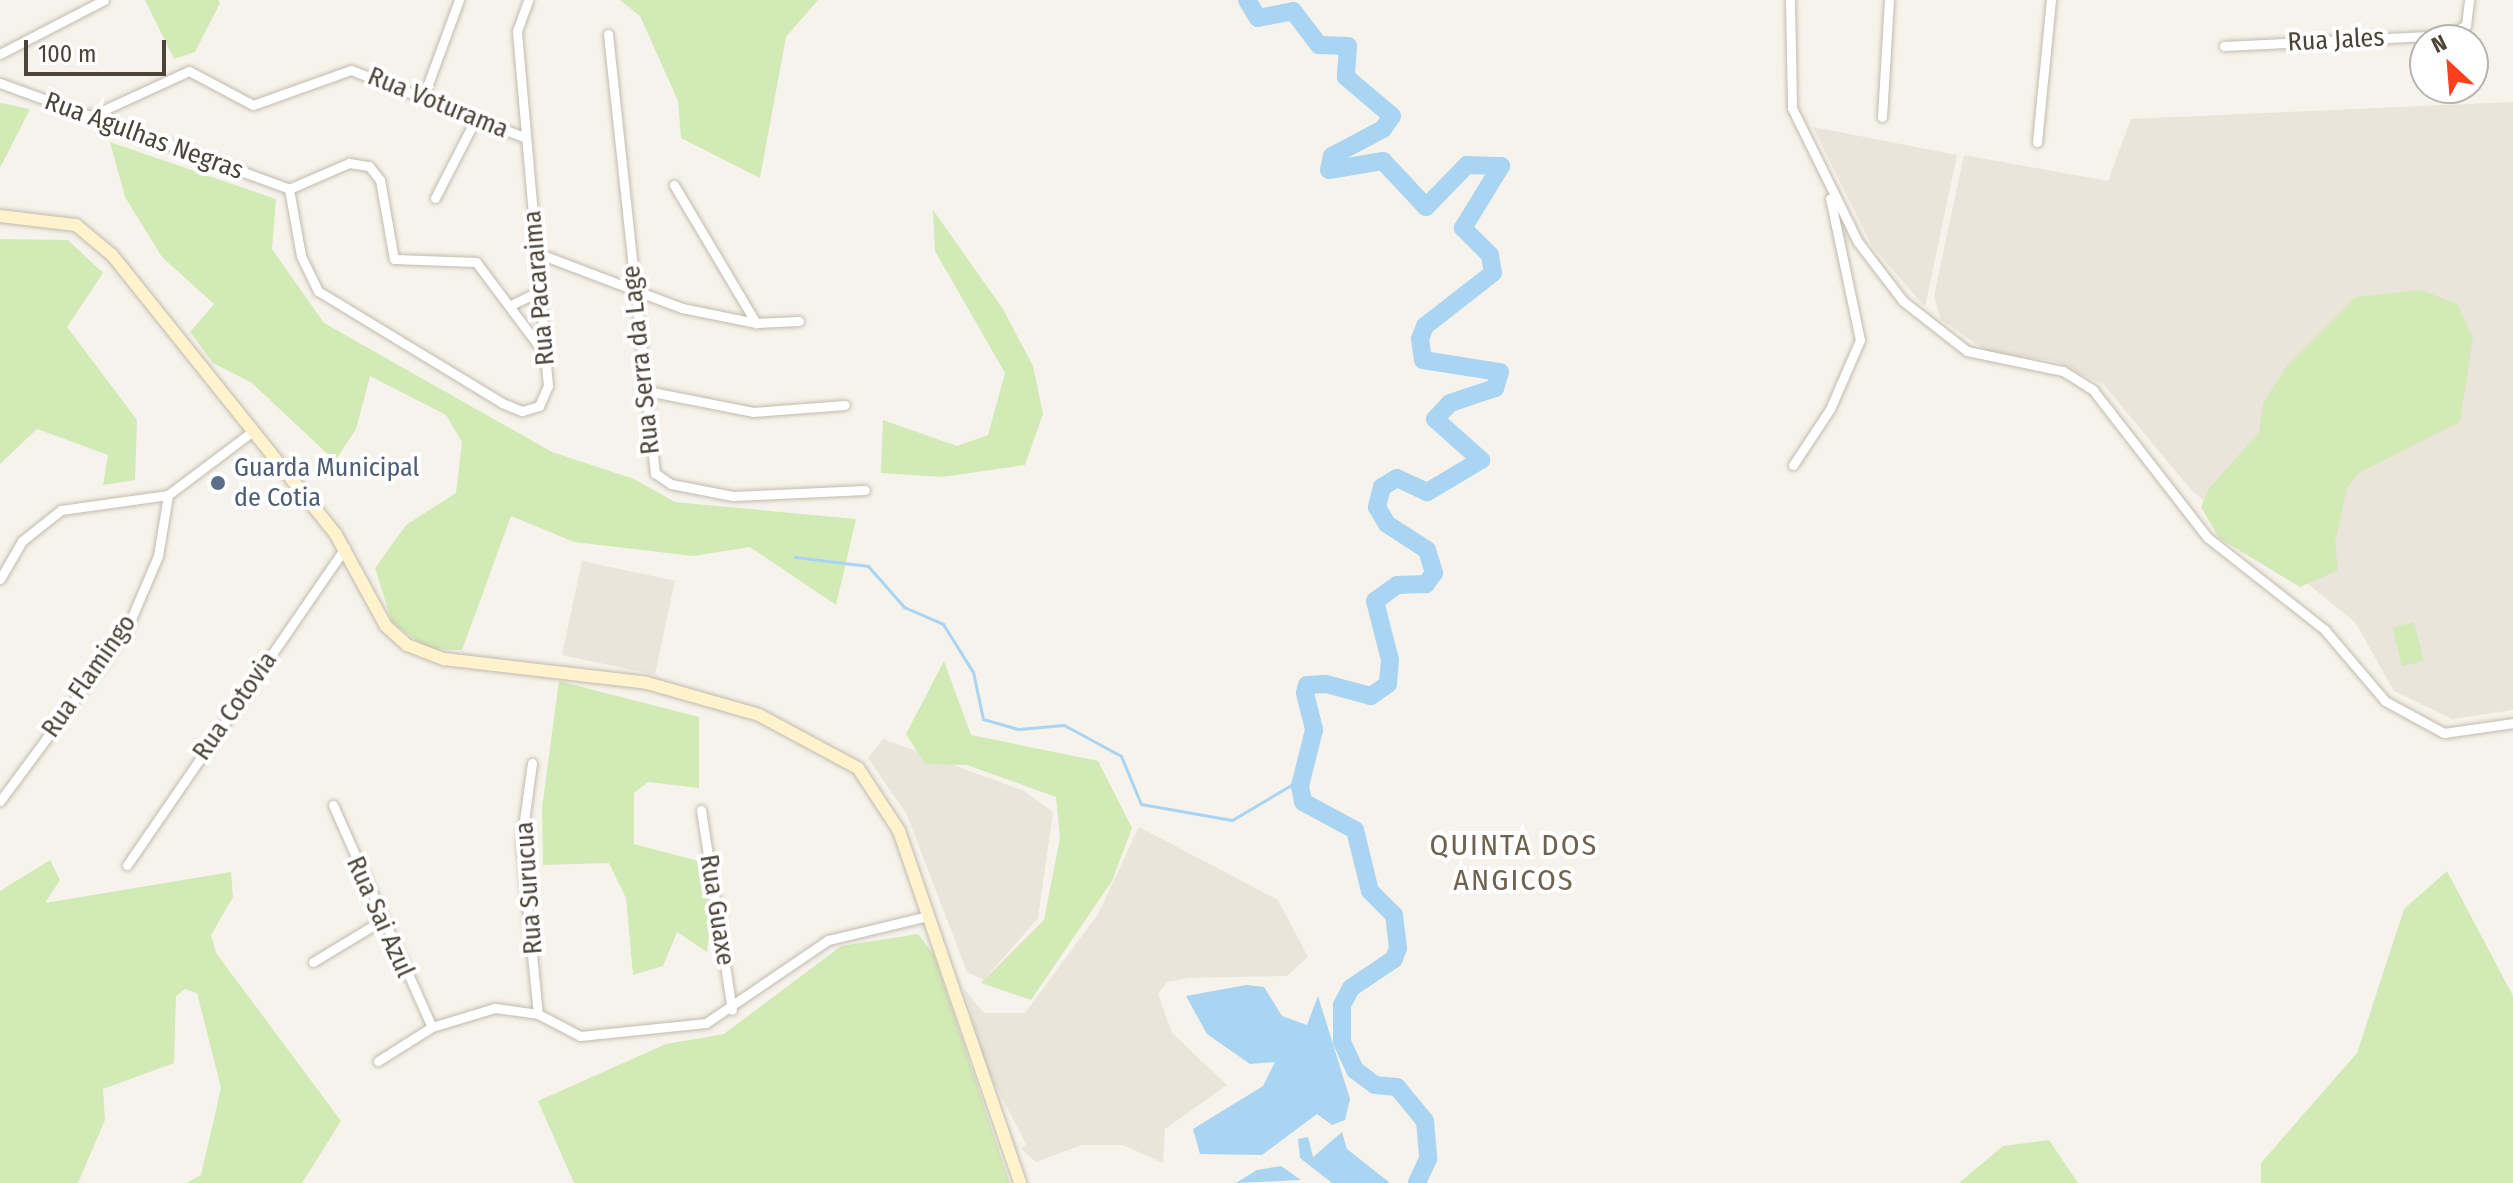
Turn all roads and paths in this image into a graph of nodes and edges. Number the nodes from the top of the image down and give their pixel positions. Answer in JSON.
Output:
{"nodes":[{"id":1,"x":104,"y":0,"type":"edge"},
{"id":2,"x":459,"y":0,"type":"edge"},
{"id":3,"x":528,"y":0,"type":"edge"},
{"id":4,"x":1790,"y":0,"type":"edge"},
{"id":5,"x":1889,"y":0,"type":"edge"},
{"id":6,"x":2051,"y":0,"type":"edge"},
{"id":7,"x":2469,"y":0,"type":"edge"},
{"id":8,"x":608,"y":34,"type":"dead end"},
{"id":9,"x":2224,"y":46,"type":"dead end"},
{"id":10,"x":0,"y":54,"type":"edge"},
{"id":11,"x":0,"y":83,"type":"edge"},
{"id":12,"x":424,"y":95,"type":"junction"},
{"id":13,"x":91,"y":116,"type":"junction"},
{"id":14,"x":1882,"y":117,"type":"dead end"},
{"id":15,"x":474,"y":122,"type":"junction"},
{"id":16,"x":524,"y":137,"type":"junction"},
{"id":17,"x":2037,"y":142,"type":"dead end"},
{"id":18,"x":674,"y":185,"type":"dead end"},
{"id":19,"x":1828,"y":187,"type":"junction"},
{"id":20,"x":289,"y":189,"type":"junction"},
{"id":21,"x":435,"y":198,"type":"dead end"},
{"id":22,"x":0,"y":216,"type":"edge"},
{"id":23,"x":537,"y":253,"type":"junction"},
{"id":24,"x":538,"y":292,"type":"junction"},
{"id":25,"x":634,"y":292,"type":"junction"},
{"id":26,"x":511,"y":305,"type":"junction"},
{"id":27,"x":799,"y":321,"type":"dead end"},
{"id":28,"x":756,"y":323,"type":"junction"},
{"id":29,"x":542,"y":350,"type":"junction"},
{"id":30,"x":642,"y":390,"type":"junction"},
{"id":31,"x":845,"y":405,"type":"dead end"},
{"id":32,"x":249,"y":434,"type":"junction"},
{"id":33,"x":1793,"y":465,"type":"dead end"},
{"id":34,"x":865,"y":490,"type":"dead end"},
{"id":35,"x":168,"y":495,"type":"junction"},
{"id":36,"x":345,"y":548,"type":"junction"},
{"id":37,"x":0,"y":579,"type":"edge"},
{"id":38,"x":2513,"y":723,"type":"edge"},
{"id":39,"x":532,"y":763,"type":"dead end"},
{"id":40,"x":0,"y":801,"type":"edge"},
{"id":41,"x":333,"y":805,"type":"dead end"},
{"id":42,"x":701,"y":810,"type":"dead end"},
{"id":43,"x":127,"y":865,"type":"dead end"},
{"id":44,"x":928,"y":916,"type":"junction"},
{"id":45,"x":379,"y":922,"type":"junction"},
{"id":46,"x":313,"y":962,"type":"dead end"},
{"id":47,"x":732,"y":1010,"type":"junction"},
{"id":48,"x":538,"y":1014,"type":"junction"},
{"id":49,"x":432,"y":1027,"type":"junction"},
{"id":50,"x":378,"y":1061,"type":"dead end"},
{"id":51,"x":1020,"y":1183,"type":"edge"}],
"edges":[{"from":1,"to":10,"type":"street"},
{"from":2,"to":12,"type":"street"},
{"from":3,"to":16,"type":"street","name":"Rua Pacaraima"},
{"from":4,"to":19,"type":"street"},
{"from":5,"to":14,"type":"street"},
{"from":6,"to":17,"type":"street"},
{"from":7,"to":9,"type":"street","name":"Rua Jales"},
{"from":8,"to":25,"type":"street","name":"Rua Serra da Lage"},
{"from":11,"to":13,"type":"street","name":"Rua Agulhas Negras"},
{"from":12,"to":13,"type":"street","name":"Rua Voturama"},
{"from":12,"to":15,"type":"street","name":"Rua Voturama"},
{"from":13,"to":20,"type":"street","name":"Rua Agulhas Negras"},
{"from":15,"to":16,"type":"street","name":"Rua Voturama"},
{"from":15,"to":21,"type":"street"},
{"from":16,"to":23,"type":"street","name":"Rua Pacaraima"},
{"from":18,"to":28,"type":"street"},
{"from":19,"to":33,"type":"street"},
{"from":19,"to":38,"type":"street"},
{"from":20,"to":26,"type":"street"},
{"from":20,"to":29,"type":"street","name":"Rua Pacaraima"},
{"from":22,"to":32,"type":"main road"},
{"from":23,"to":24,"type":"street","name":"Rua Pacaraima"},
{"from":23,"to":25,"type":"street"},
{"from":24,"to":26,"type":"street"},
{"from":24,"to":29,"type":"street","name":"Rua Pacaraima"},
{"from":25,"to":28,"type":"street"},
{"from":25,"to":30,"type":"street","name":"Rua Serra da Lage"},
{"from":26,"to":29,"type":"street"},
{"from":27,"to":28,"type":"street"},
{"from":30,"to":31,"type":"street"},
{"from":30,"to":34,"type":"street","name":"Rua Serra da Lage"},
{"from":32,"to":35,"type":"street"},
{"from":32,"to":36,"type":"main road"},
{"from":35,"to":37,"type":"street"},
{"from":35,"to":40,"type":"street","name":"Rua Flamingo"},
{"from":36,"to":43,"type":"street","name":"Rua Cotovia"},
{"from":36,"to":44,"type":"main road"},
{"from":39,"to":48,"type":"street","name":"Rua Surucua"},
{"from":41,"to":45,"type":"street","name":"Rua Sai Azul"},
{"from":42,"to":47,"type":"street","name":"Rua Guaxe"},
{"from":44,"to":47,"type":"street"},
{"from":44,"to":51,"type":"main road"},
{"from":45,"to":46,"type":"street"},
{"from":45,"to":49,"type":"street","name":"Rua Sai Azul"},
{"from":47,"to":48,"type":"street"},
{"from":48,"to":49,"type":"street"},
{"from":49,"to":50,"type":"street"}]}
